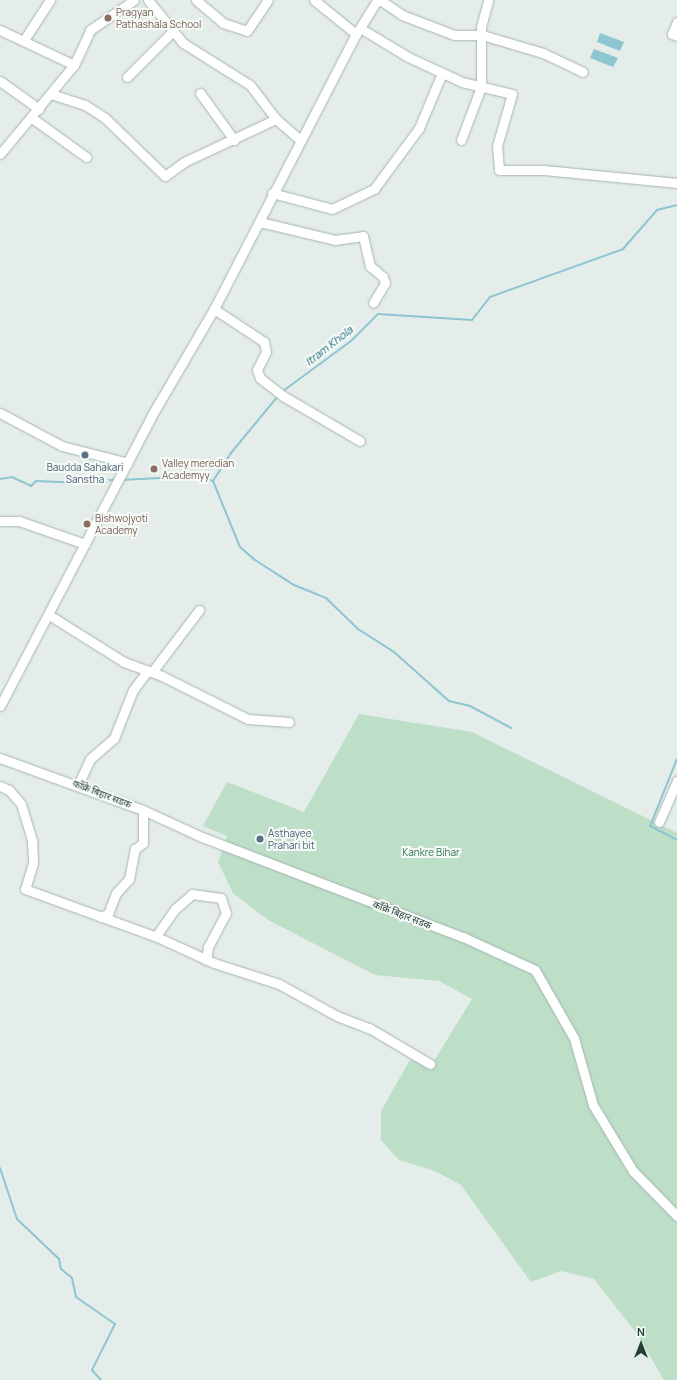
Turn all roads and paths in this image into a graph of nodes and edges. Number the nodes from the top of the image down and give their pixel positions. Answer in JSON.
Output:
{"nodes":[{"id":1,"x":50,"y":0,"type":"edge"},
{"id":2,"x":134,"y":0,"type":"edge"},
{"id":3,"x":148,"y":0,"type":"edge"},
{"id":4,"x":196,"y":0,"type":"edge"},
{"id":5,"x":268,"y":0,"type":"edge"},
{"id":6,"x":314,"y":0,"type":"edge"},
{"id":7,"x":378,"y":0,"type":"edge"},
{"id":8,"x":488,"y":0,"type":"edge"},
{"id":9,"x":677,"y":22,"type":"edge"},
{"id":10,"x":0,"y":30,"type":"edge"},
{"id":11,"x":358,"y":31,"type":"junction"},
{"id":12,"x":173,"y":32,"type":"junction"},
{"id":13,"x":482,"y":35,"type":"junction"},
{"id":14,"x":677,"y":36,"type":"edge"},
{"id":15,"x":24,"y":40,"type":"junction"},
{"id":16,"x":74,"y":65,"type":"junction"},
{"id":17,"x":583,"y":72,"type":"dead end"},
{"id":18,"x":442,"y":74,"type":"junction"},
{"id":19,"x":127,"y":76,"type":"dead end"},
{"id":20,"x":0,"y":81,"type":"edge"},
{"id":21,"x":481,"y":87,"type":"junction"},
{"id":22,"x":51,"y":94,"type":"junction"},
{"id":23,"x":200,"y":94,"type":"dead end"},
{"id":24,"x":39,"y":109,"type":"junction"},
{"id":25,"x":32,"y":118,"type":"junction"},
{"id":26,"x":276,"y":118,"type":"junction"},
{"id":27,"x":234,"y":140,"type":"junction"},
{"id":28,"x":461,"y":140,"type":"dead end"},
{"id":29,"x":301,"y":141,"type":"junction"},
{"id":30,"x":0,"y":154,"type":"edge"},
{"id":31,"x":86,"y":157,"type":"dead end"},
{"id":32,"x":677,"y":183,"type":"edge"},
{"id":33,"x":272,"y":193,"type":"junction"},
{"id":34,"x":260,"y":222,"type":"junction"},
{"id":35,"x":373,"y":303,"type":"dead end"},
{"id":36,"x":214,"y":309,"type":"junction"},
{"id":37,"x":0,"y":413,"type":"edge"},
{"id":38,"x":360,"y":441,"type":"dead end"},
{"id":39,"x":128,"y":463,"type":"junction"},
{"id":40,"x":0,"y":521,"type":"edge"},
{"id":41,"x":85,"y":544,"type":"junction"},
{"id":42,"x":199,"y":610,"type":"dead end"},
{"id":43,"x":49,"y":615,"type":"junction"},
{"id":44,"x":149,"y":673,"type":"junction"},
{"id":45,"x":0,"y":706,"type":"edge"},
{"id":46,"x":289,"y":722,"type":"dead end"},
{"id":47,"x":0,"y":758,"type":"edge"},
{"id":48,"x":677,"y":781,"type":"edge"},
{"id":49,"x":78,"y":785,"type":"junction"},
{"id":50,"x":0,"y":786,"type":"edge"},
{"id":51,"x":143,"y":810,"type":"junction"},
{"id":52,"x":659,"y":822,"type":"dead end"},
{"id":53,"x":100,"y":917,"type":"junction"},
{"id":54,"x":156,"y":936,"type":"junction"},
{"id":55,"x":206,"y":960,"type":"junction"},
{"id":56,"x":430,"y":1064,"type":"dead end"},
{"id":57,"x":677,"y":1216,"type":"edge"}],
"edges":[{"from":1,"to":15,"type":"street"},
{"from":2,"to":16,"type":"street"},
{"from":3,"to":12,"type":"street"},
{"from":4,"to":5,"type":"street"},
{"from":6,"to":11,"type":"street"},
{"from":7,"to":11,"type":"street"},
{"from":7,"to":13,"type":"street"},
{"from":8,"to":13,"type":"street"},
{"from":9,"to":14,"type":"street"},
{"from":10,"to":15,"type":"street"},
{"from":11,"to":18,"type":"street"},
{"from":11,"to":29,"type":"street"},
{"from":12,"to":19,"type":"street"},
{"from":12,"to":26,"type":"street"},
{"from":13,"to":17,"type":"street"},
{"from":13,"to":21,"type":"street"},
{"from":15,"to":16,"type":"street"},
{"from":16,"to":22,"type":"street"},
{"from":18,"to":21,"type":"street"},
{"from":18,"to":33,"type":"street"},
{"from":20,"to":24,"type":"street"},
{"from":21,"to":28,"type":"street"},
{"from":21,"to":32,"type":"street"},
{"from":22,"to":24,"type":"street"},
{"from":22,"to":27,"type":"street"},
{"from":23,"to":27,"type":"street"},
{"from":24,"to":25,"type":"street"},
{"from":25,"to":30,"type":"street"},
{"from":25,"to":31,"type":"street"},
{"from":26,"to":27,"type":"street"},
{"from":26,"to":29,"type":"street"},
{"from":29,"to":33,"type":"street"},
{"from":33,"to":34,"type":"street"},
{"from":34,"to":35,"type":"street"},
{"from":34,"to":36,"type":"street"},
{"from":36,"to":38,"type":"street"},
{"from":36,"to":39,"type":"street"},
{"from":37,"to":39,"type":"street"},
{"from":39,"to":41,"type":"street"},
{"from":40,"to":41,"type":"street"},
{"from":41,"to":43,"type":"street"},
{"from":42,"to":44,"type":"street"},
{"from":43,"to":44,"type":"street"},
{"from":43,"to":45,"type":"street"},
{"from":44,"to":46,"type":"street"},
{"from":44,"to":49,"type":"street"},
{"from":47,"to":49,"type":"street","name":"काँक्रे बिहार सडक"},
{"from":48,"to":52,"type":"street"},
{"from":49,"to":51,"type":"street","name":"काँक्रे बिहार सडक"},
{"from":50,"to":53,"type":"street"},
{"from":51,"to":53,"type":"street"},
{"from":51,"to":57,"type":"street","name":"काँक्रे बिहार सडक"},
{"from":53,"to":54,"type":"street"},
{"from":54,"to":55,"type":"street"},
{"from":54,"to":55,"type":"street"},
{"from":55,"to":56,"type":"street"}]}
